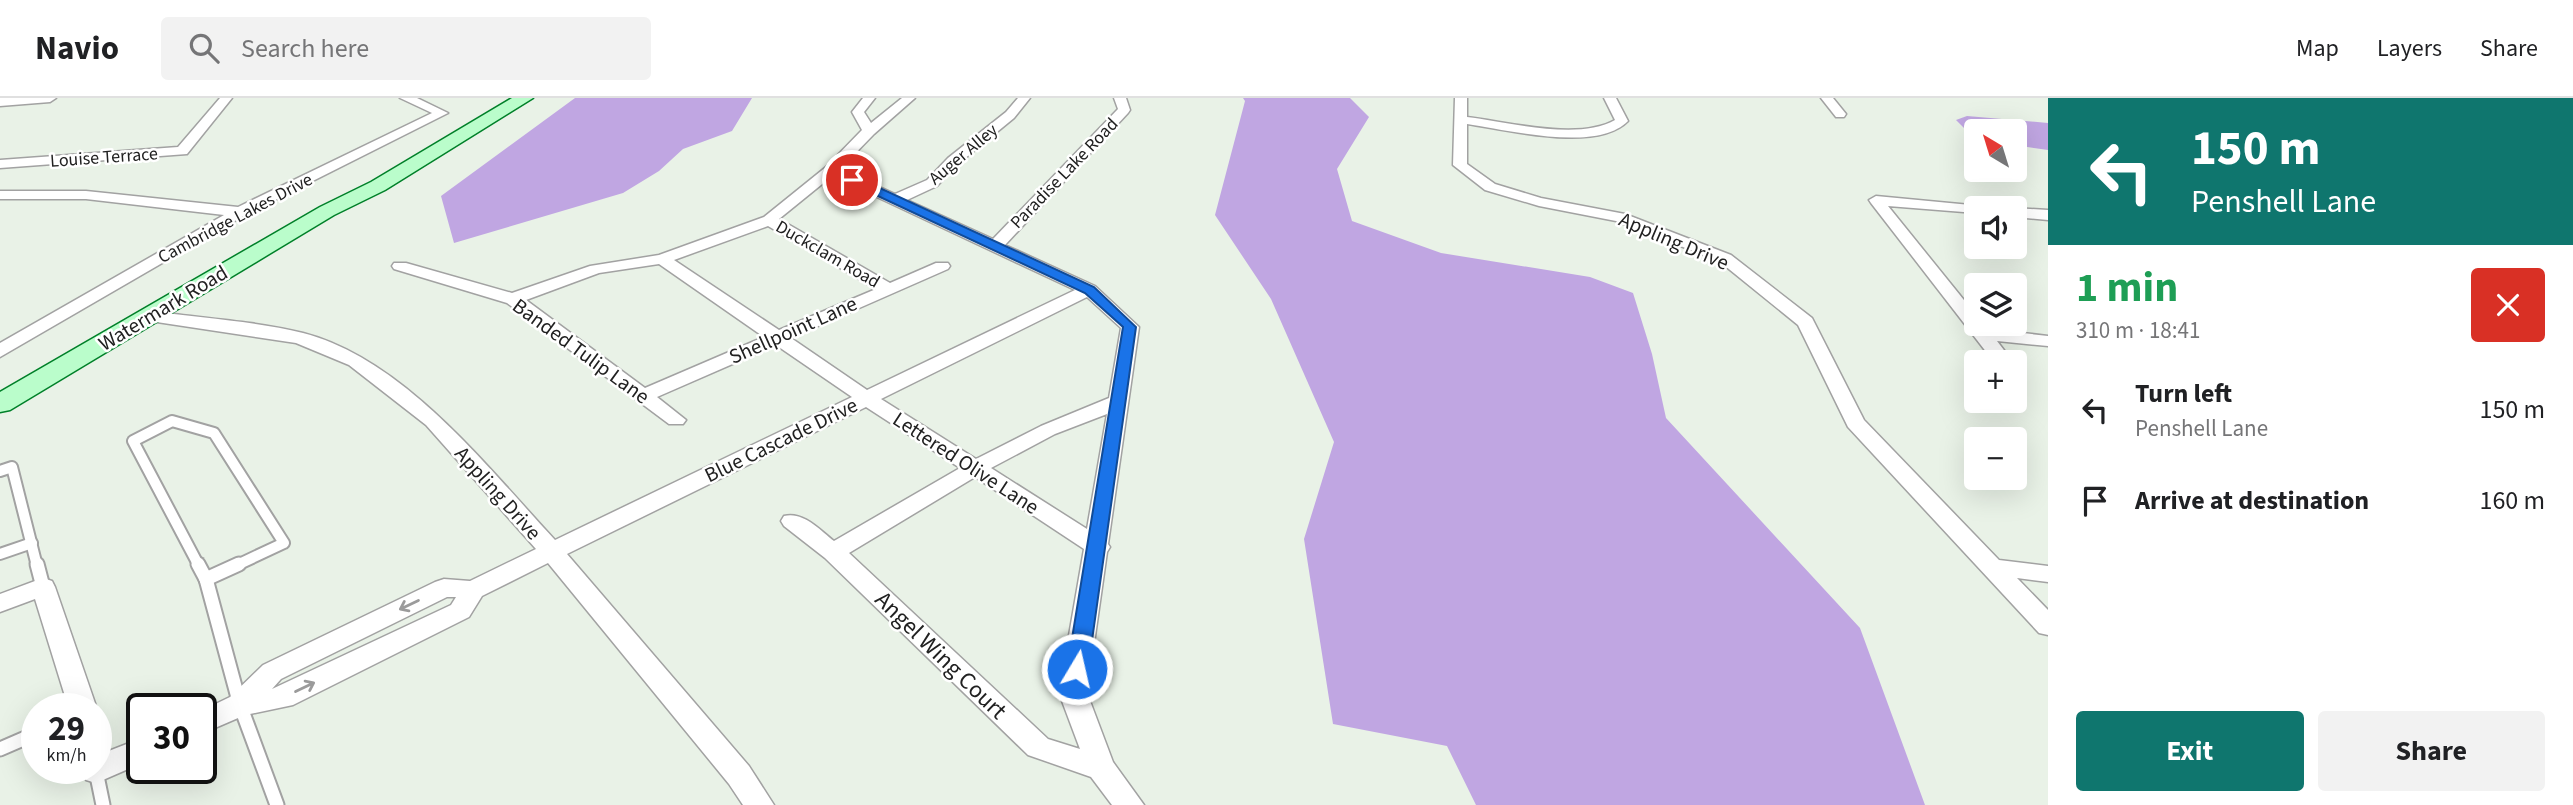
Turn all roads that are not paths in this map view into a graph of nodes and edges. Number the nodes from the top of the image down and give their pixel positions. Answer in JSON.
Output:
{"nodes":[{"id":1,"x":50,"y":98,"type":"edge"},
{"id":2,"x":226,"y":98,"type":"edge"},
{"id":3,"x":406,"y":98,"type":"edge"},
{"id":4,"x":506,"y":98,"type":"edge"},
{"id":5,"x":524,"y":98,"type":"edge"},
{"id":6,"x":869,"y":98,"type":"edge"},
{"id":7,"x":909,"y":98,"type":"edge"},
{"id":8,"x":1024,"y":98,"type":"edge"},
{"id":9,"x":1120,"y":98,"type":"edge"},
{"id":10,"x":1461,"y":98,"type":"edge"},
{"id":11,"x":1610,"y":98,"type":"edge"},
{"id":12,"x":1827,"y":98,"type":"edge"},
{"id":13,"x":0,"y":102,"type":"edge"},
{"id":14,"x":1840,"y":114,"type":"dead end"},
{"id":15,"x":1462,"y":120,"type":"junction"},
{"id":16,"x":869,"y":131,"type":"junction"},
{"id":17,"x":0,"y":164,"type":"edge"},
{"id":18,"x":831,"y":170,"type":"junction"},
{"id":19,"x":0,"y":195,"type":"edge"},
{"id":20,"x":896,"y":199,"type":"junction"},
{"id":21,"x":1964,"y":208,"type":"edge"},
{"id":22,"x":327,"y":211,"type":"junction"},
{"id":23,"x":240,"y":212,"type":"junction"},
{"id":24,"x":2027,"y":213,"type":"edge"},
{"id":25,"x":2048,"y":215,"type":"edge"},
{"id":26,"x":769,"y":220,"type":"junction"},
{"id":27,"x":996,"y":245,"type":"junction"},
{"id":28,"x":662,"y":259,"type":"junction"},
{"id":29,"x":400,"y":266,"type":"dead end"},
{"id":30,"x":942,"y":266,"type":"dead end"},
{"id":31,"x":887,"y":288,"type":"junction"},
{"id":32,"x":1089,"y":290,"type":"junction"},
{"id":33,"x":513,"y":299,"type":"junction"},
{"id":34,"x":1964,"y":311,"type":"edge"},
{"id":35,"x":150,"y":316,"type":"junction"},
{"id":36,"x":1984,"y":336,"type":"edge"},
{"id":37,"x":2001,"y":336,"type":"edge"},
{"id":38,"x":777,"y":338,"type":"junction"},
{"id":39,"x":2048,"y":341,"type":"edge"},
{"id":40,"x":1995,"y":350,"type":"edge"},
{"id":41,"x":0,"y":351,"type":"edge"},
{"id":42,"x":645,"y":395,"type":"junction"},
{"id":43,"x":866,"y":398,"type":"junction"},
{"id":44,"x":1120,"y":401,"type":"junction"},
{"id":45,"x":0,"y":404,"type":"edge"},
{"id":46,"x":676,"y":420,"type":"dead end"},
{"id":47,"x":975,"y":468,"type":"junction"},
{"id":48,"x":0,"y":471,"type":"edge"},
{"id":49,"x":792,"y":521,"type":"dead end"},
{"id":50,"x":32,"y":543,"type":"junction"},
{"id":51,"x":1098,"y":547,"type":"junction"},
{"id":52,"x":551,"y":551,"type":"junction"},
{"id":53,"x":833,"y":552,"type":"junction"},
{"id":54,"x":0,"y":554,"type":"edge"},
{"id":55,"x":1991,"y":567,"type":"junction"},
{"id":56,"x":2048,"y":574,"type":"edge"},
{"id":57,"x":205,"y":579,"type":"junction"},
{"id":58,"x":43,"y":587,"type":"junction"},
{"id":59,"x":0,"y":603,"type":"edge"},
{"id":60,"x":2048,"y":626,"type":"edge"},
{"id":61,"x":78,"y":693,"type":"edge"},
{"id":62,"x":240,"y":705,"type":"junction"},
{"id":63,"x":217,"y":716,"type":"edge"},
{"id":64,"x":21,"y":740,"type":"edge"},
{"id":65,"x":0,"y":749,"type":"edge"},
{"id":66,"x":1101,"y":768,"type":"junction"},
{"id":67,"x":99,"y":784,"type":"edge"},
{"id":68,"x":103,"y":805,"type":"edge"},
{"id":69,"x":277,"y":805,"type":"edge"},
{"id":70,"x":759,"y":805,"type":"edge"},
{"id":71,"x":1129,"y":805,"type":"edge"}],
"edges":[{"from":1,"to":13,"type":"street"},
{"from":2,"to":17,"type":"street","name":"Louise Terrace"},
{"from":3,"to":23,"type":"street","name":"Cambridge Lakes Drive"},
{"from":4,"to":22,"type":"street","name":"Watermark Road"},
{"from":5,"to":22,"type":"street","name":"Watermark Road"},
{"from":6,"to":16,"type":"street"},
{"from":7,"to":16,"type":"street"},
{"from":8,"to":20,"type":"street","name":"Auger Alley"},
{"from":9,"to":27,"type":"street","name":"Paradise Lake Road"},
{"from":10,"to":15,"type":"street","name":"Appling Drive"},
{"from":11,"to":15,"type":"street"},
{"from":12,"to":14,"type":"street"},
{"from":15,"to":55,"type":"street","name":"Appling Drive"},
{"from":16,"to":18,"type":"street"},
{"from":18,"to":20,"type":"street"},
{"from":18,"to":26,"type":"street"},
{"from":19,"to":23,"type":"street"},
{"from":20,"to":27,"type":"street"},
{"from":21,"to":34,"type":"street"},
{"from":22,"to":35,"type":"street","name":"Watermark Road"},
{"from":23,"to":41,"type":"street","name":"Cambridge Lakes Drive"},
{"from":24,"to":25,"type":"street"},
{"from":26,"to":28,"type":"street"},
{"from":26,"to":31,"type":"street","name":"Duckclam Road"},
{"from":27,"to":32,"type":"street"},
{"from":28,"to":33,"type":"street"},
{"from":28,"to":38,"type":"street","name":"Lettered Olive Lane"},
{"from":29,"to":33,"type":"street","name":"Banded Tulip Lane"},
{"from":30,"to":31,"type":"street","name":"Shellpoint Lane"},
{"from":31,"to":38,"type":"street","name":"Shellpoint Lane"},
{"from":32,"to":43,"type":"street","name":"Blue Cascade Drive"},
{"from":32,"to":44,"type":"street"},
{"from":33,"to":42,"type":"street","name":"Banded Tulip Lane"},
{"from":35,"to":45,"type":"street","name":"Watermark Road"},
{"from":35,"to":52,"type":"street","name":"Appling Drive"},
{"from":36,"to":40,"type":"street"},
{"from":37,"to":39,"type":"street"},
{"from":38,"to":42,"type":"street","name":"Shellpoint Lane"},
{"from":38,"to":43,"type":"street","name":"Lettered Olive Lane"},
{"from":42,"to":46,"type":"street","name":"Banded Tulip Lane"},
{"from":43,"to":47,"type":"street","name":"Lettered Olive Lane"},
{"from":43,"to":52,"type":"street","name":"Blue Cascade Drive"},
{"from":44,"to":47,"type":"street"},
{"from":44,"to":51,"type":"street"},
{"from":47,"to":51,"type":"street","name":"Lettered Olive Lane"},
{"from":47,"to":53,"type":"street"},
{"from":48,"to":50,"type":"lane"},
{"from":49,"to":53,"type":"street","name":"Angel Wing Court"},
{"from":50,"to":54,"type":"lane"},
{"from":50,"to":58,"type":"lane"},
{"from":51,"to":66,"type":"street"},
{"from":52,"to":62,"type":"street","name":"Blue Cascade Drive"},
{"from":52,"to":70,"type":"street","name":"Appling Drive"},
{"from":53,"to":66,"type":"street","name":"Angel Wing Court"},
{"from":55,"to":56,"type":"street"},
{"from":55,"to":60,"type":"street","name":"Appling Drive"},
{"from":57,"to":57,"type":"lane"},
{"from":57,"to":62,"type":"lane"},
{"from":58,"to":59,"type":"street"},
{"from":58,"to":61,"type":"street"},
{"from":62,"to":63,"type":"street","name":"Blue Cascade Drive"},
{"from":62,"to":69,"type":"lane"},
{"from":64,"to":65,"type":"lane"},
{"from":66,"to":71,"type":"street"},
{"from":67,"to":68,"type":"lane"}]}
